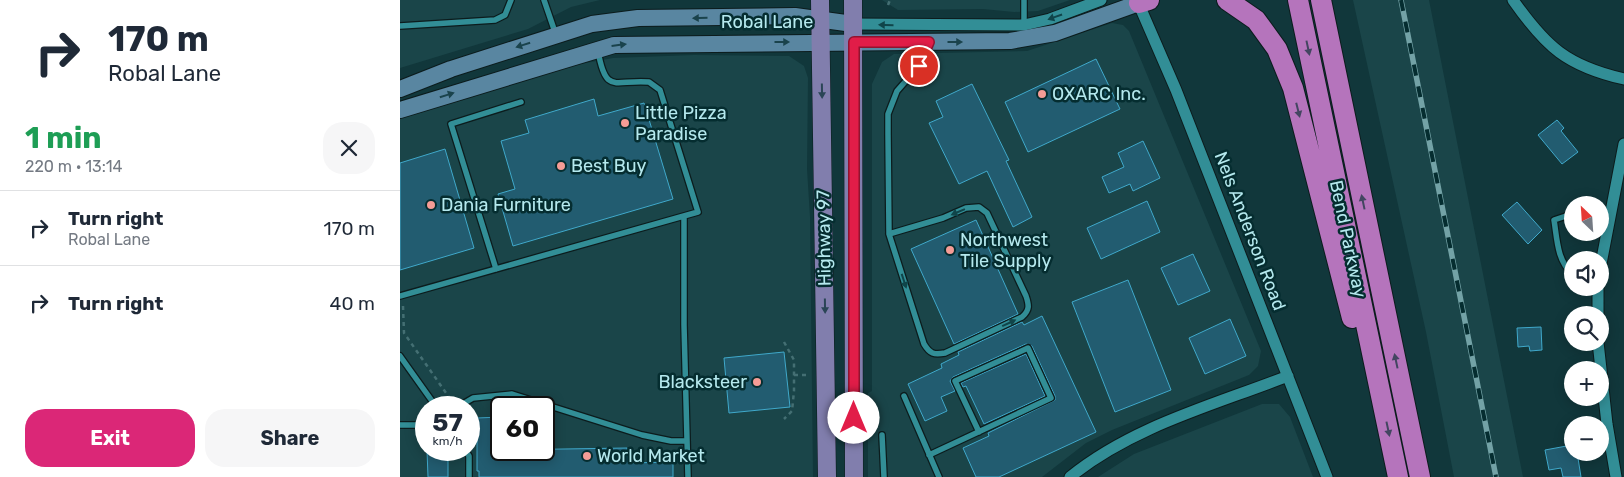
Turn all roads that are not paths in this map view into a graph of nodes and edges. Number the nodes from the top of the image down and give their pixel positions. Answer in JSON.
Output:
{"nodes":[{"id":1,"x":511,"y":0,"type":"edge"},
{"id":2,"x":544,"y":0,"type":"edge"},
{"id":3,"x":820,"y":0,"type":"edge"},
{"id":4,"x":853,"y":0,"type":"edge"},
{"id":5,"x":1024,"y":0,"type":"edge"},
{"id":6,"x":1100,"y":0,"type":"edge"},
{"id":7,"x":1227,"y":0,"type":"edge"},
{"id":8,"x":1298,"y":0,"type":"edge"},
{"id":9,"x":1321,"y":0,"type":"edge"},
{"id":10,"x":1513,"y":0,"type":"edge"},
{"id":11,"x":1142,"y":1,"type":"edge"},
{"id":12,"x":820,"y":20,"type":"junction"},
{"id":13,"x":1024,"y":24,"type":"junction"},
{"id":14,"x":400,"y":26,"type":"edge"},
{"id":15,"x":853,"y":33,"type":"junction"},
{"id":16,"x":556,"y":35,"type":"junction"},
{"id":17,"x":821,"y":42,"type":"junction"},
{"id":18,"x":929,"y":42,"type":"junction"},
{"id":19,"x":598,"y":48,"type":"junction"},
{"id":20,"x":1624,"y":78,"type":"edge"},
{"id":21,"x":400,"y":89,"type":"edge"},
{"id":22,"x":521,"y":102,"type":"dead end"},
{"id":23,"x":400,"y":110,"type":"edge"},
{"id":24,"x":1624,"y":144,"type":"edge"},
{"id":25,"x":1609,"y":199,"type":"edge"},
{"id":26,"x":684,"y":217,"type":"junction"},
{"id":27,"x":1564,"y":217,"type":"edge"},
{"id":28,"x":890,"y":234,"type":"junction"},
{"id":29,"x":1564,"y":265,"type":"edge"},
{"id":30,"x":496,"y":269,"type":"junction"},
{"id":31,"x":401,"y":299,"type":"edge"},
{"id":32,"x":1599,"y":351,"type":"edge"},
{"id":33,"x":400,"y":356,"type":"edge"},
{"id":34,"x":1288,"y":376,"type":"junction"},
{"id":35,"x":428,"y":396,"type":"edge"},
{"id":36,"x":904,"y":396,"type":"dead end"},
{"id":37,"x":480,"y":397,"type":"edge"},
{"id":38,"x":1383,"y":404,"type":"junction"},
{"id":39,"x":400,"y":425,"type":"edge"},
{"id":40,"x":415,"y":425,"type":"edge"},
{"id":41,"x":978,"y":432,"type":"junction"},
{"id":42,"x":882,"y":435,"type":"dead end"},
{"id":43,"x":688,"y":441,"type":"junction"},
{"id":44,"x":929,"y":454,"type":"junction"},
{"id":45,"x":469,"y":461,"type":"edge"},
{"id":46,"x":469,"y":477,"type":"edge"},
{"id":47,"x":688,"y":477,"type":"edge"},
{"id":48,"x":826,"y":477,"type":"edge"},
{"id":49,"x":854,"y":477,"type":"edge"},
{"id":50,"x":884,"y":477,"type":"edge"},
{"id":51,"x":939,"y":477,"type":"edge"},
{"id":52,"x":1070,"y":477,"type":"edge"},
{"id":53,"x":1327,"y":477,"type":"edge"},
{"id":54,"x":1398,"y":477,"type":"edge"},
{"id":55,"x":1420,"y":477,"type":"edge"},
{"id":56,"x":1616,"y":477,"type":"edge"}],
"edges":[{"from":1,"to":14,"type":"lane"},
{"from":2,"to":16,"type":"lane"},
{"from":3,"to":12,"type":"main road","name":"Highway 97"},
{"from":4,"to":15,"type":"main road","name":"Highway 97"},
{"from":5,"to":13,"type":"lane"},
{"from":6,"to":13,"type":"street","name":"Robal Lane","one_way":true},
{"from":7,"to":38,"type":"highway","one_way":true},
{"from":8,"to":38,"type":"highway","name":"Bend Parkway","one_way":true},
{"from":55,"to":9,"type":"highway","name":"Bend Parkway","one_way":true},
{"from":10,"to":20,"type":"street"},
{"from":18,"to":11,"type":"main road","name":"Robal Lane","one_way":true},
{"from":11,"to":34,"type":"street","name":"Nels Anderson Road"},
{"from":12,"to":15,"type":"main road","name":"Robal Lane"},
{"from":12,"to":16,"type":"main road","name":"Robal Lane","one_way":true},
{"from":12,"to":17,"type":"main road","name":"Highway 97"},
{"from":13,"to":15,"type":"street","name":"Robal Lane","one_way":true},
{"from":15,"to":17,"type":"main road","name":"Robal Lane"},
{"from":15,"to":18,"type":"main road","name":"Robal Lane"},
{"from":15,"to":49,"type":"main road","name":"Highway 97"},
{"from":16,"to":21,"type":"main road","name":"Robal Lane","one_way":true},
{"from":19,"to":17,"type":"main road","name":"Robal Lane","one_way":true},
{"from":17,"to":48,"type":"main road","name":"Highway 97","one_way":true},
{"from":18,"to":28,"type":"lane"},
{"from":23,"to":19,"type":"main road","name":"Robal Lane","one_way":true},
{"from":19,"to":26,"type":"lane"},
{"from":22,"to":30,"type":"lane"},
{"from":24,"to":25,"type":"street"},
{"from":26,"to":30,"type":"lane"},
{"from":26,"to":43,"type":"lane"},
{"from":27,"to":29,"type":"lane"},
{"from":28,"to":28,"type":"lane","one_way":true},
{"from":30,"to":31,"type":"lane"},
{"from":32,"to":56,"type":"street"},
{"from":33,"to":35,"type":"lane"},
{"from":34,"to":52,"type":"street"},
{"from":34,"to":53,"type":"street","name":"Nels Anderson Road"},
{"from":36,"to":44,"type":"lane"},
{"from":37,"to":43,"type":"lane"},
{"from":38,"to":54,"type":"highway","name":"Bend Parkway","one_way":true},
{"from":39,"to":40,"type":"lane"},
{"from":41,"to":41,"type":"lane"},
{"from":41,"to":44,"type":"lane"},
{"from":42,"to":50,"type":"lane"},
{"from":43,"to":47,"type":"lane"},
{"from":44,"to":51,"type":"lane"},
{"from":45,"to":46,"type":"lane"}]}
